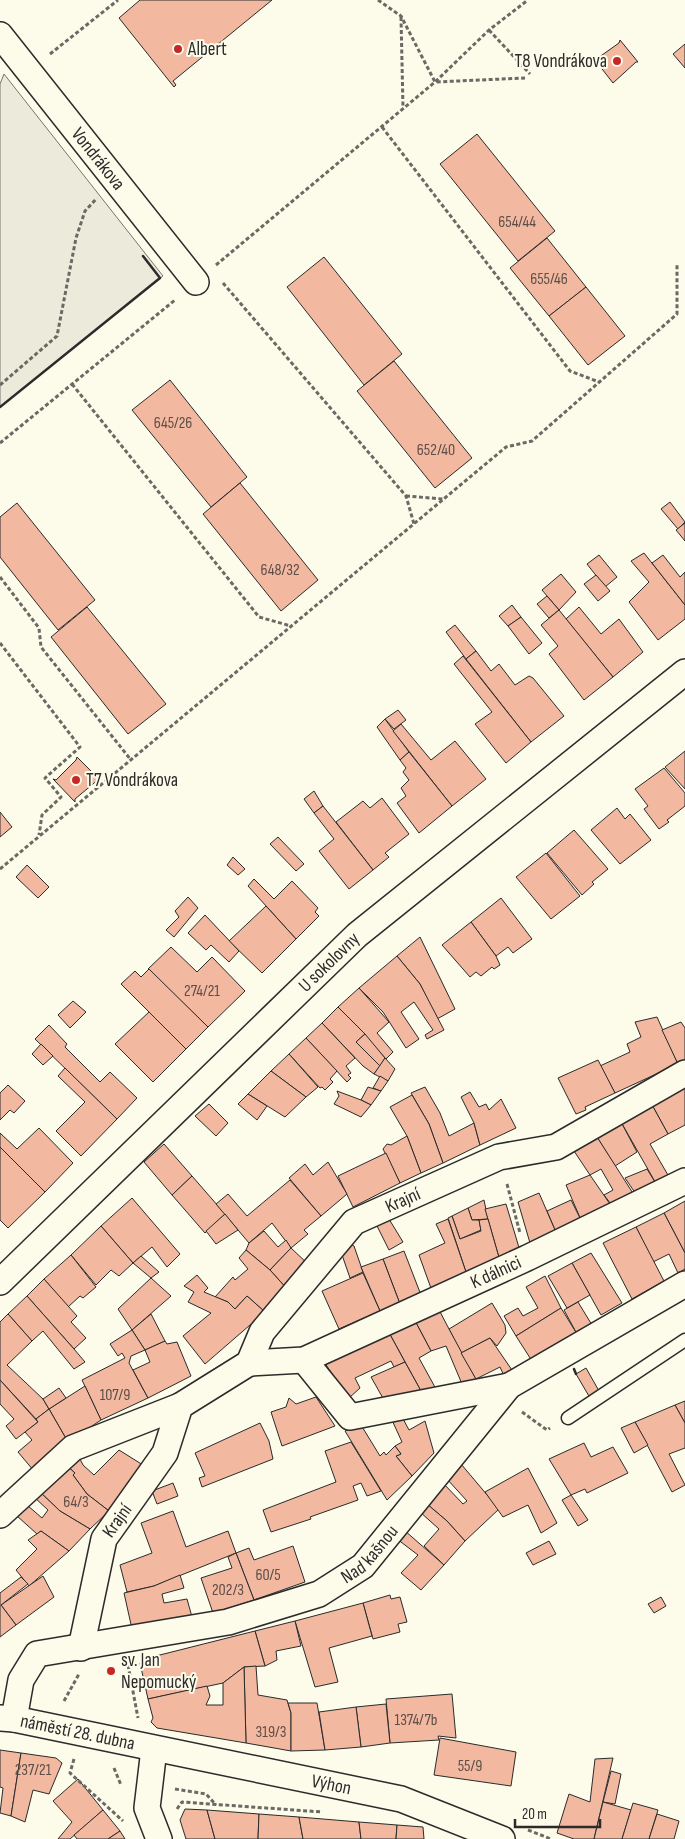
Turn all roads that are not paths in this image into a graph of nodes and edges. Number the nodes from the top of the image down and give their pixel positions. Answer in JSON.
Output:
{"nodes":[{"id":1,"x":0,"y":35,"type":"edge"},
{"id":2,"x":204,"y":276,"type":"road end"},
{"id":3,"x":685,"y":672,"type":"edge"},
{"id":4,"x":685,"y":1073,"type":"edge"},
{"id":5,"x":685,"y":1181,"type":"edge"},
{"id":6,"x":0,"y":1282,"type":"edge"},
{"id":7,"x":685,"y":1284,"type":"edge"},
{"id":8,"x":685,"y":1340,"type":"edge"},
{"id":9,"x":304,"y":1360,"type":"junction"},
{"id":10,"x":249,"y":1364,"type":"junction"},
{"id":11,"x":505,"y":1391,"type":"junction"},
{"id":12,"x":180,"y":1406,"type":"junction"},
{"id":13,"x":568,"y":1418,"type":"road end"},
{"id":14,"x":0,"y":1515,"type":"edge"},
{"id":15,"x":81,"y":1659,"type":"junction"},
{"id":16,"x":7,"y":1718,"type":"edge"},
{"id":17,"x":154,"y":1749,"type":"junction"},
{"id":18,"x":159,"y":1839,"type":"edge"},
{"id":19,"x":502,"y":1839,"type":"edge"}],
"edges":[{"from":1,"to":2,"type":"street","name":"Vondrákova"},
{"from":3,"to":6,"type":"street","name":"U sokolovny"},
{"from":4,"to":10,"type":"street","name":"Krajní"},
{"from":5,"to":9,"type":"street","name":"K dálnici"},
{"from":7,"to":11,"type":"street","name":"Nad kašnou"},
{"from":8,"to":13,"type":"lane"},
{"from":9,"to":10,"type":"street","name":"K dálnici"},
{"from":9,"to":11,"type":"street"},
{"from":10,"to":12,"type":"street"},
{"from":11,"to":15,"type":"street","name":"Nad kašnou"},
{"from":12,"to":14,"type":"street"},
{"from":12,"to":15,"type":"street","name":"Krajní"},
{"from":15,"to":16,"type":"street","name":"Nad kašnou"},
{"from":16,"to":17,"type":"street","name":"náměstí 28. dubna"},
{"from":17,"to":18,"type":"street"},
{"from":17,"to":19,"type":"street","name":"Výhon"}]}
